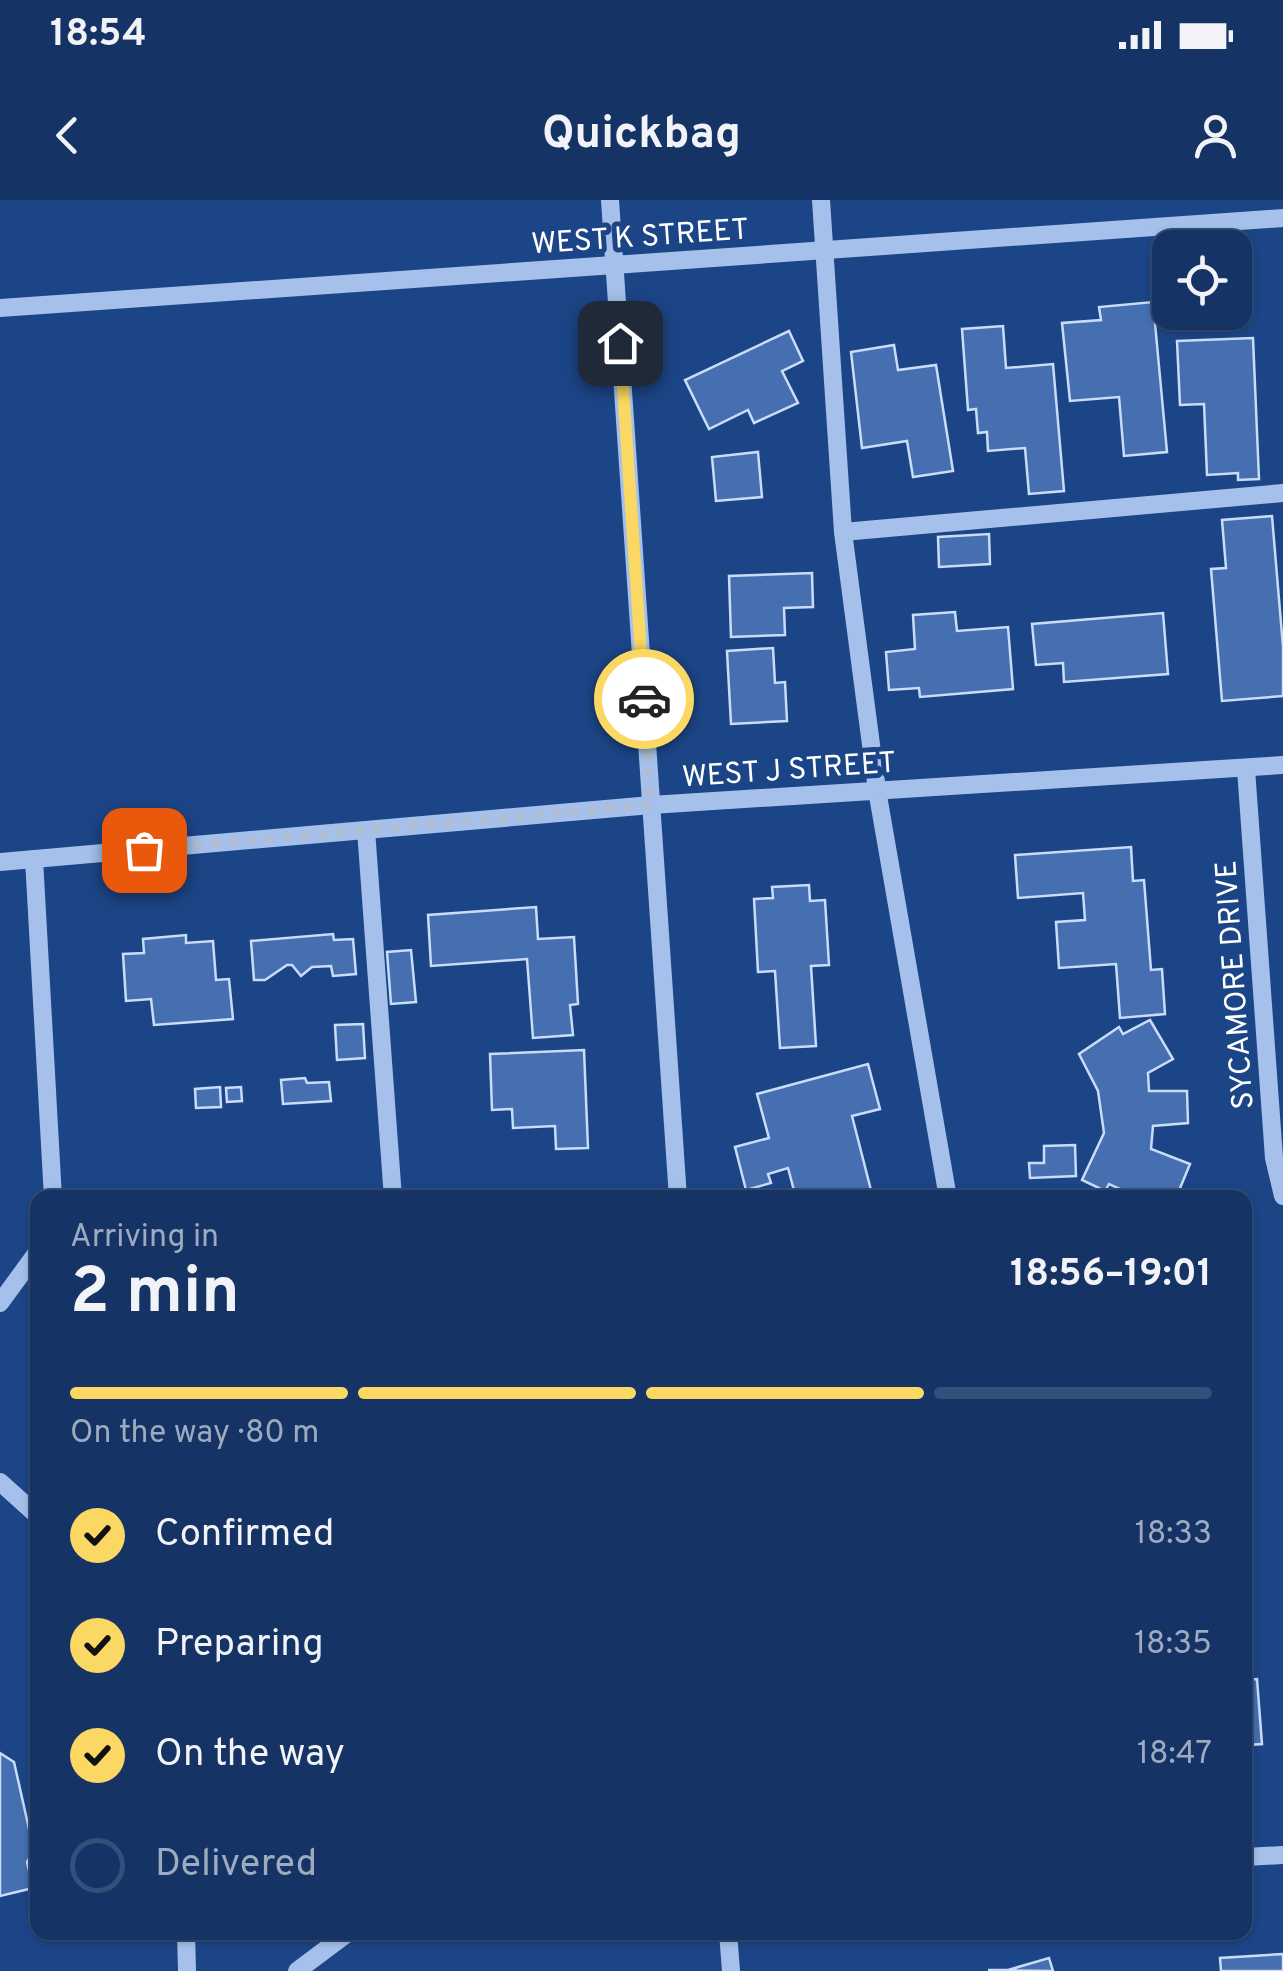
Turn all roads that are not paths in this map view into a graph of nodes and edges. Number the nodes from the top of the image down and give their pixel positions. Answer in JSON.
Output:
{"nodes":[{"id":1,"x":610,"y":200,"type":"edge"},
{"id":2,"x":821,"y":200,"type":"edge"},
{"id":3,"x":1283,"y":218,"type":"edge"},
{"id":4,"x":824,"y":251,"type":"junction"},
{"id":5,"x":615,"y":266,"type":"junction"},
{"id":6,"x":0,"y":308,"type":"edge"},
{"id":7,"x":1283,"y":493,"type":"edge"},
{"id":8,"x":843,"y":532,"type":"junction"},
{"id":9,"x":1283,"y":765,"type":"edge"},
{"id":10,"x":1246,"y":768,"type":"junction"},
{"id":11,"x":877,"y":790,"type":"junction"},
{"id":12,"x":650,"y":805,"type":"junction"},
{"id":13,"x":366,"y":830,"type":"junction"},
{"id":14,"x":34,"y":859,"type":"junction"},
{"id":15,"x":0,"y":862,"type":"edge"},
{"id":16,"x":53,"y":1190,"type":"edge"},
{"id":17,"x":392,"y":1190,"type":"edge"},
{"id":18,"x":677,"y":1190,"type":"edge"},
{"id":19,"x":947,"y":1190,"type":"edge"},
{"id":20,"x":1283,"y":1196,"type":"edge"},
{"id":21,"x":30,"y":1261,"type":"edge"},
{"id":22,"x":0,"y":1302,"type":"edge"},
{"id":23,"x":0,"y":1482,"type":"edge"},
{"id":24,"x":30,"y":1509,"type":"edge"},
{"id":25,"x":1283,"y":1854,"type":"edge"},
{"id":26,"x":1252,"y":1856,"type":"edge"},
{"id":27,"x":186,"y":1940,"type":"edge"},
{"id":28,"x":338,"y":1940,"type":"edge"},
{"id":29,"x":729,"y":1940,"type":"edge"},
{"id":30,"x":187,"y":1971,"type":"edge"},
{"id":31,"x":297,"y":1971,"type":"edge"},
{"id":32,"x":731,"y":1971,"type":"edge"}],
"edges":[{"from":1,"to":5,"type":"street"},
{"from":2,"to":4,"type":"street"},
{"from":3,"to":4,"type":"street","name":"WEST K STREET"},
{"from":4,"to":5,"type":"street","name":"WEST K STREET"},
{"from":4,"to":8,"type":"street"},
{"from":5,"to":6,"type":"street","name":"WEST K STREET"},
{"from":5,"to":12,"type":"street"},
{"from":7,"to":8,"type":"street"},
{"from":8,"to":11,"type":"street"},
{"from":9,"to":10,"type":"street","name":"WEST J STREET"},
{"from":10,"to":11,"type":"street","name":"WEST J STREET"},
{"from":10,"to":20,"type":"street","name":"SYCAMORE DRIVE"},
{"from":11,"to":12,"type":"street","name":"WEST J STREET"},
{"from":11,"to":19,"type":"street"},
{"from":12,"to":13,"type":"street","name":"WEST J STREET"},
{"from":12,"to":18,"type":"street"},
{"from":13,"to":14,"type":"street","name":"WEST J STREET"},
{"from":13,"to":17,"type":"street"},
{"from":14,"to":15,"type":"street","name":"WEST J STREET"},
{"from":14,"to":16,"type":"street"},
{"from":21,"to":22,"type":"street"},
{"from":23,"to":24,"type":"street"},
{"from":25,"to":26,"type":"street"},
{"from":27,"to":30,"type":"street"},
{"from":28,"to":31,"type":"street"},
{"from":29,"to":32,"type":"street"}]}
